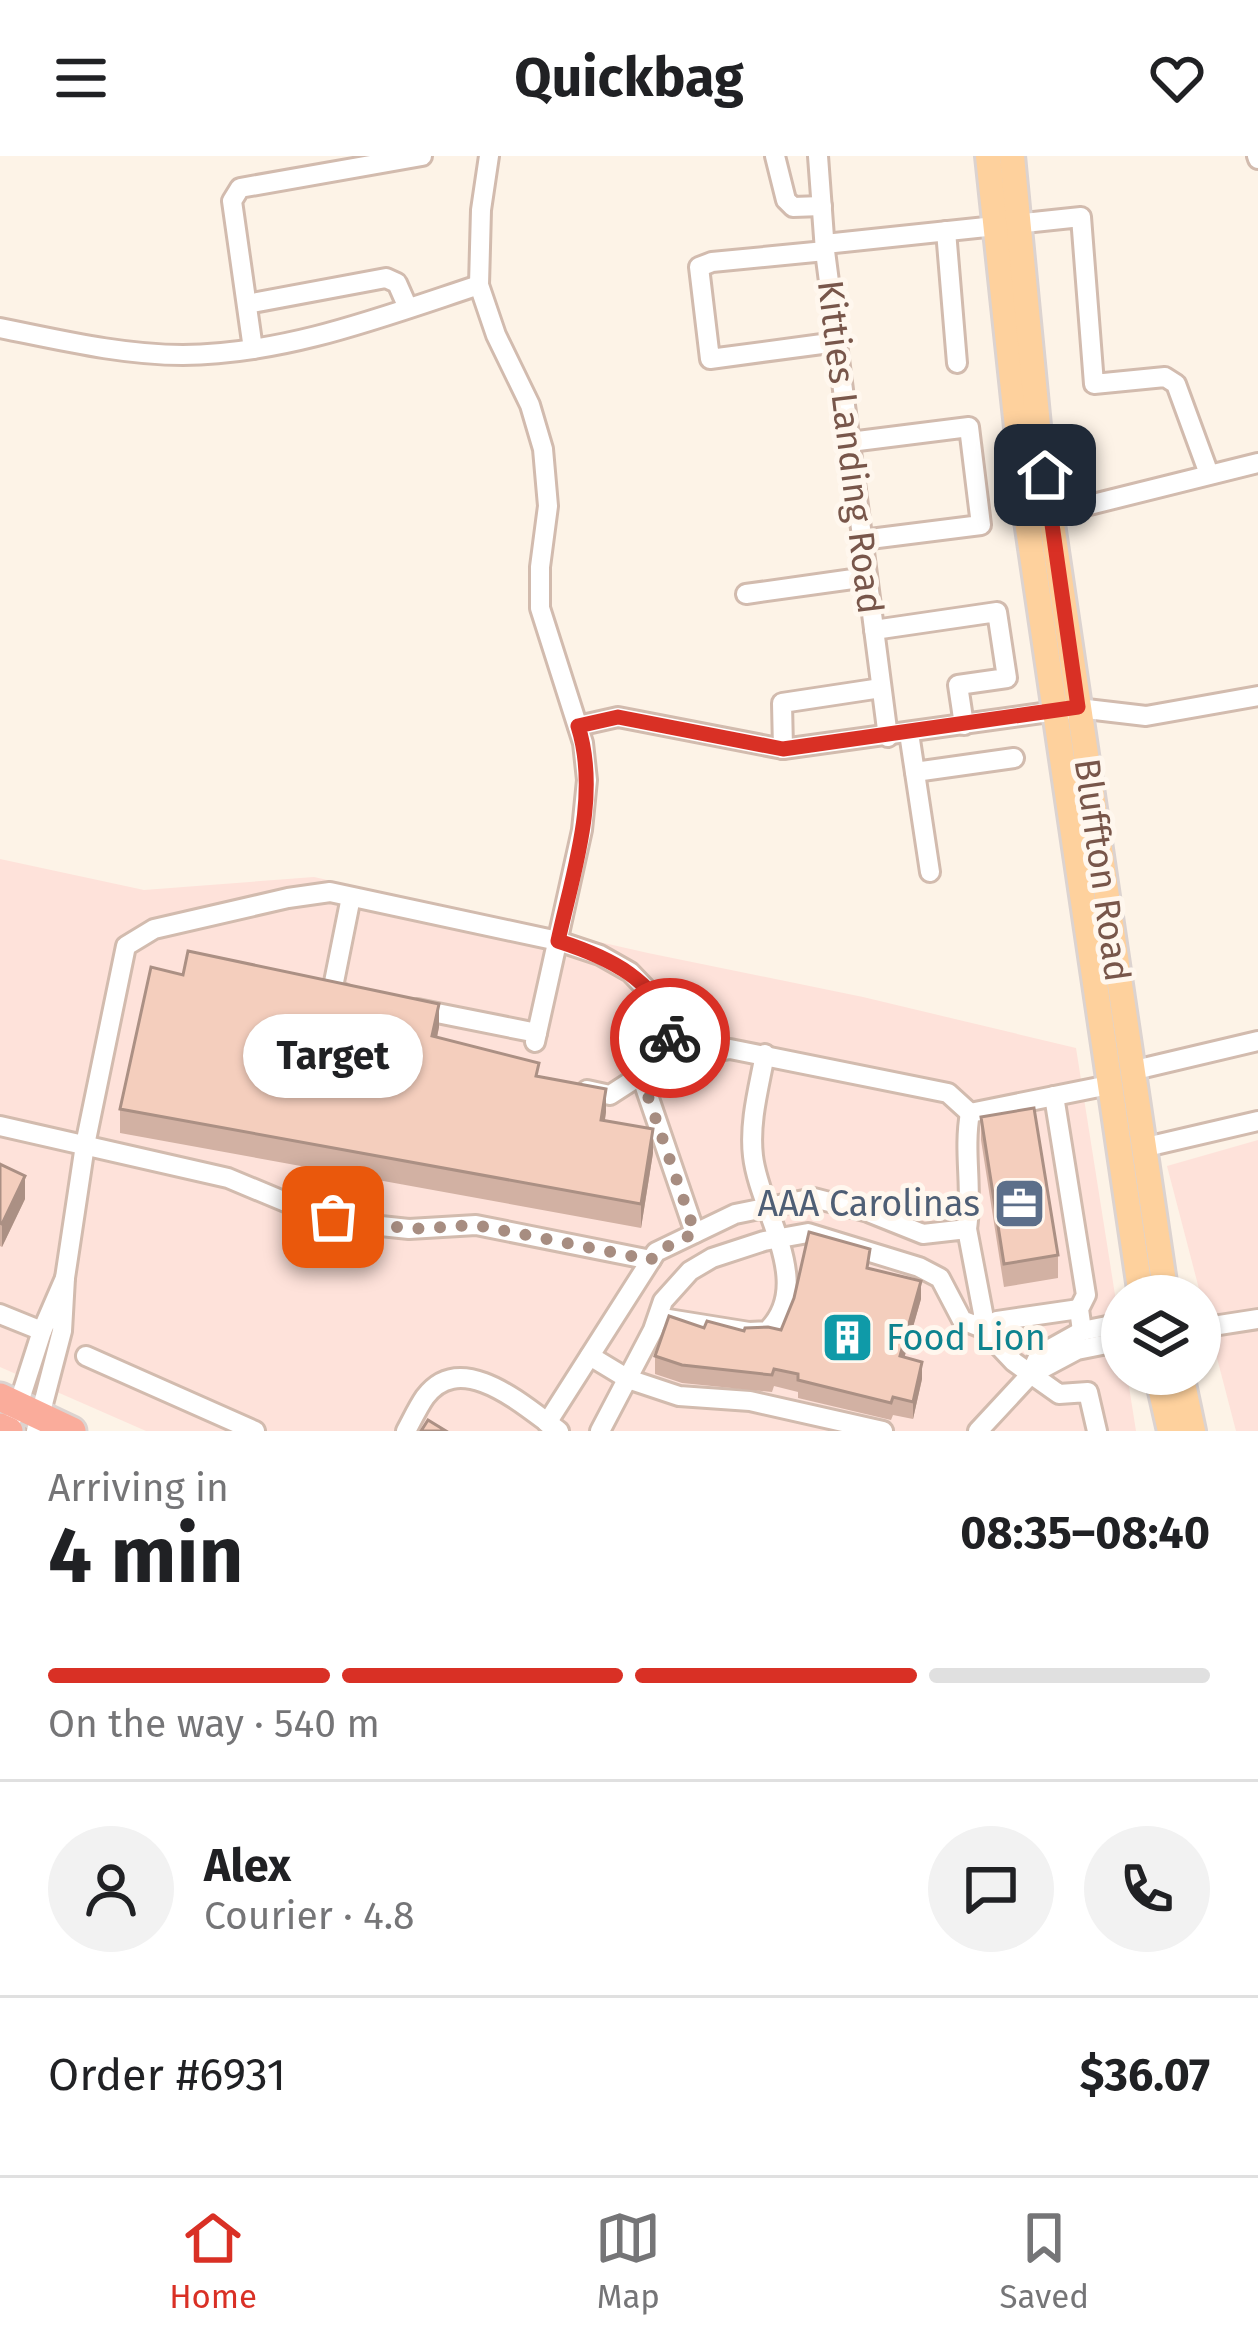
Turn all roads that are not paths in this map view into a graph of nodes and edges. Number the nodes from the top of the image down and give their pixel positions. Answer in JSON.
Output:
{"nodes":[{"id":1,"x":422,"y":156,"type":"edge"},
{"id":2,"x":489,"y":156,"type":"edge"},
{"id":3,"x":775,"y":156,"type":"edge"},
{"id":4,"x":818,"y":156,"type":"edge"},
{"id":5,"x":988,"y":156,"type":"edge"},
{"id":6,"x":1012,"y":156,"type":"edge"},
{"id":7,"x":822,"y":206,"type":"junction"},
{"id":8,"x":1006,"y":225,"type":"junction"},
{"id":9,"x":946,"y":231,"type":"junction"},
{"id":10,"x":825,"y":248,"type":"junction"},
{"id":11,"x":479,"y":285,"type":"junction"},
{"id":12,"x":247,"y":304,"type":"junction"},
{"id":13,"x":408,"y":308,"type":"junction"},
{"id":14,"x":0,"y":328,"type":"edge"},
{"id":15,"x":837,"y":342,"type":"junction"},
{"id":16,"x":253,"y":349,"type":"junction"},
{"id":17,"x":957,"y":363,"type":"dead end"},
{"id":18,"x":850,"y":442,"type":"junction"},
{"id":19,"x":1258,"y":463,"type":"edge"},
{"id":20,"x":1208,"y":475,"type":"junction"},
{"id":21,"x":1039,"y":517,"type":"junction"},
{"id":22,"x":862,"y":541,"type":"junction"},
{"id":23,"x":867,"y":577,"type":"junction"},
{"id":24,"x":746,"y":594,"type":"dead end"},
{"id":25,"x":874,"y":631,"type":"junction"},
{"id":26,"x":881,"y":688,"type":"junction"},
{"id":27,"x":1258,"y":696,"type":"edge"},
{"id":28,"x":1066,"y":709,"type":"junction"},
{"id":29,"x":964,"y":725,"type":"junction"},
{"id":30,"x":578,"y":726,"type":"junction"},
{"id":31,"x":909,"y":734,"type":"junction"},
{"id":32,"x":888,"y":737,"type":"junction"},
{"id":33,"x":783,"y":749,"type":"junction"},
{"id":34,"x":1013,"y":758,"type":"dead end"},
{"id":35,"x":915,"y":772,"type":"junction"},
{"id":36,"x":930,"y":872,"type":"dead end"},
{"id":37,"x":351,"y":897,"type":"junction"},
{"id":38,"x":558,"y":941,"type":"junction"},
{"id":39,"x":363,"y":998,"type":"edge"},
{"id":40,"x":406,"y":1007,"type":"edge"},
{"id":41,"x":1258,"y":1041,"type":"edge"},
{"id":42,"x":765,"y":1054,"type":"junction"},
{"id":43,"x":662,"y":1061,"type":"junction"},
{"id":44,"x":641,"y":1076,"type":"junction"},
{"id":45,"x":1120,"y":1078,"type":"junction"},
{"id":46,"x":577,"y":1088,"type":"edge"},
{"id":47,"x":1054,"y":1096,"type":"junction"},
{"id":48,"x":970,"y":1112,"type":"junction"},
{"id":49,"x":1258,"y":1121,"type":"edge"},
{"id":50,"x":0,"y":1126,"type":"edge"},
{"id":51,"x":85,"y":1145,"type":"junction"},
{"id":52,"x":1142,"y":1148,"type":"junction"},
{"id":53,"x":766,"y":1205,"type":"junction"},
{"id":54,"x":968,"y":1229,"type":"junction"},
{"id":55,"x":695,"y":1233,"type":"junction"},
{"id":56,"x":778,"y":1239,"type":"junction"},
{"id":57,"x":651,"y":1260,"type":"junction"},
{"id":58,"x":1139,"y":1275,"type":"edge"},
{"id":59,"x":1163,"y":1275,"type":"edge"},
{"id":60,"x":65,"y":1277,"type":"junction"},
{"id":61,"x":1079,"y":1309,"type":"junction"},
{"id":62,"x":0,"y":1313,"type":"edge"},
{"id":63,"x":657,"y":1317,"type":"junction"},
{"id":64,"x":1258,"y":1319,"type":"edge"},
{"id":65,"x":1221,"y":1325,"type":"edge"},
{"id":66,"x":1101,"y":1327,"type":"edge"},
{"id":67,"x":982,"y":1328,"type":"junction"},
{"id":68,"x":42,"y":1330,"type":"junction"},
{"id":69,"x":1082,"y":1331,"type":"junction"},
{"id":70,"x":1101,"y":1346,"type":"edge"},
{"id":71,"x":86,"y":1356,"type":"dead end"},
{"id":72,"x":590,"y":1356,"type":"junction"},
{"id":73,"x":1030,"y":1375,"type":"junction"},
{"id":74,"x":628,"y":1379,"type":"junction"},
{"id":75,"x":1161,"y":1395,"type":"edge"},
{"id":76,"x":1185,"y":1395,"type":"edge"},
{"id":77,"x":16,"y":1420,"type":"edge"},
{"id":78,"x":553,"y":1427,"type":"edge"},
{"id":79,"x":72,"y":1431,"type":"edge"},
{"id":80,"x":255,"y":1431,"type":"edge"},
{"id":81,"x":406,"y":1431,"type":"edge"},
{"id":82,"x":600,"y":1431,"type":"edge"},
{"id":83,"x":883,"y":1431,"type":"edge"},
{"id":84,"x":978,"y":1431,"type":"edge"},
{"id":85,"x":1097,"y":1431,"type":"edge"},
{"id":86,"x":1170,"y":1431,"type":"edge"},
{"id":87,"x":1192,"y":1431,"type":"edge"}],
"edges":[{"from":1,"to":12,"type":"street"},
{"from":2,"to":11,"type":"street"},
{"from":3,"to":7,"type":"street"},
{"from":4,"to":7,"type":"street","name":"Kitties Landing Road"},
{"from":5,"to":8,"type":"main road","name":"Bluffton Road"},
{"from":6,"to":8,"type":"main road","name":"Bluffton Road"},
{"from":7,"to":10,"type":"street","name":"Kitties Landing Road"},
{"from":8,"to":9,"type":"street"},
{"from":8,"to":20,"type":"street"},
{"from":8,"to":21,"type":"main road","name":"Bluffton Road"},
{"from":9,"to":10,"type":"street"},
{"from":9,"to":17,"type":"street"},
{"from":10,"to":15,"type":"street","name":"Kitties Landing Road"},
{"from":10,"to":15,"type":"street"},
{"from":11,"to":13,"type":"street"},
{"from":11,"to":30,"type":"street"},
{"from":12,"to":13,"type":"street"},
{"from":12,"to":16,"type":"street"},
{"from":13,"to":16,"type":"street"},
{"from":14,"to":16,"type":"street"},
{"from":15,"to":18,"type":"street","name":"Kitties Landing Road"},
{"from":18,"to":22,"type":"street","name":"Kitties Landing Road"},
{"from":18,"to":22,"type":"street"},
{"from":19,"to":20,"type":"street"},
{"from":20,"to":21,"type":"street"},
{"from":21,"to":28,"type":"main road","name":"Bluffton Road"},
{"from":22,"to":23,"type":"street","name":"Kitties Landing Road"},
{"from":23,"to":24,"type":"street"},
{"from":23,"to":25,"type":"street","name":"Kitties Landing Road"},
{"from":25,"to":26,"type":"street","name":"Kitties Landing Road"},
{"from":25,"to":29,"type":"street"},
{"from":26,"to":32,"type":"street","name":"Kitties Landing Road"},
{"from":26,"to":33,"type":"street"},
{"from":27,"to":28,"type":"street"},
{"from":28,"to":29,"type":"street"},
{"from":28,"to":45,"type":"main road","name":"Bluffton Road"},
{"from":29,"to":31,"type":"street"},
{"from":30,"to":33,"type":"street"},
{"from":30,"to":38,"type":"street"},
{"from":31,"to":32,"type":"street"},
{"from":31,"to":35,"type":"street"},
{"from":32,"to":33,"type":"street"},
{"from":34,"to":35,"type":"street"},
{"from":35,"to":36,"type":"street"},
{"from":37,"to":38,"type":"street"},
{"from":37,"to":39,"type":"street"},
{"from":37,"to":51,"type":"street"},
{"from":38,"to":40,"type":"street"},
{"from":38,"to":43,"type":"street"},
{"from":41,"to":45,"type":"street"},
{"from":42,"to":43,"type":"street"},
{"from":42,"to":48,"type":"street"},
{"from":42,"to":53,"type":"street"},
{"from":43,"to":44,"type":"street"},
{"from":44,"to":46,"type":"street"},
{"from":44,"to":55,"type":"street"},
{"from":45,"to":47,"type":"street"},
{"from":45,"to":52,"type":"main road","name":"Bluffton Road"},
{"from":45,"to":58,"type":"main road","name":"Bluffton Road"},
{"from":47,"to":48,"type":"street"},
{"from":47,"to":61,"type":"street"},
{"from":48,"to":54,"type":"street"},
{"from":49,"to":52,"type":"street"},
{"from":50,"to":51,"type":"street"},
{"from":51,"to":57,"type":"street"},
{"from":51,"to":60,"type":"street"},
{"from":52,"to":59,"type":"main road","name":"Bluffton Road"},
{"from":53,"to":54,"type":"street"},
{"from":53,"to":55,"type":"street"},
{"from":53,"to":56,"type":"street"},
{"from":54,"to":67,"type":"street"},
{"from":55,"to":57,"type":"street"},
{"from":56,"to":63,"type":"street"},
{"from":56,"to":63,"type":"street"},
{"from":56,"to":67,"type":"street"},
{"from":57,"to":72,"type":"street"},
{"from":60,"to":68,"type":"street"},
{"from":60,"to":77,"type":"street"},
{"from":61,"to":67,"type":"street"},
{"from":61,"to":69,"type":"street"},
{"from":62,"to":68,"type":"street"},
{"from":63,"to":74,"type":"street"},
{"from":64,"to":65,"type":"street"},
{"from":66,"to":69,"type":"street"},
{"from":67,"to":73,"type":"street"},
{"from":68,"to":77,"type":"street"},
{"from":69,"to":73,"type":"street"},
{"from":70,"to":73,"type":"street"},
{"from":71,"to":80,"type":"street"},
{"from":72,"to":74,"type":"street"},
{"from":72,"to":78,"type":"street"},
{"from":73,"to":84,"type":"street"},
{"from":73,"to":85,"type":"street"},
{"from":74,"to":82,"type":"street"},
{"from":74,"to":83,"type":"street"},
{"from":75,"to":86,"type":"main road"},
{"from":76,"to":87,"type":"main road"},
{"from":77,"to":79,"type":"highway"},
{"from":78,"to":81,"type":"street"}]}
